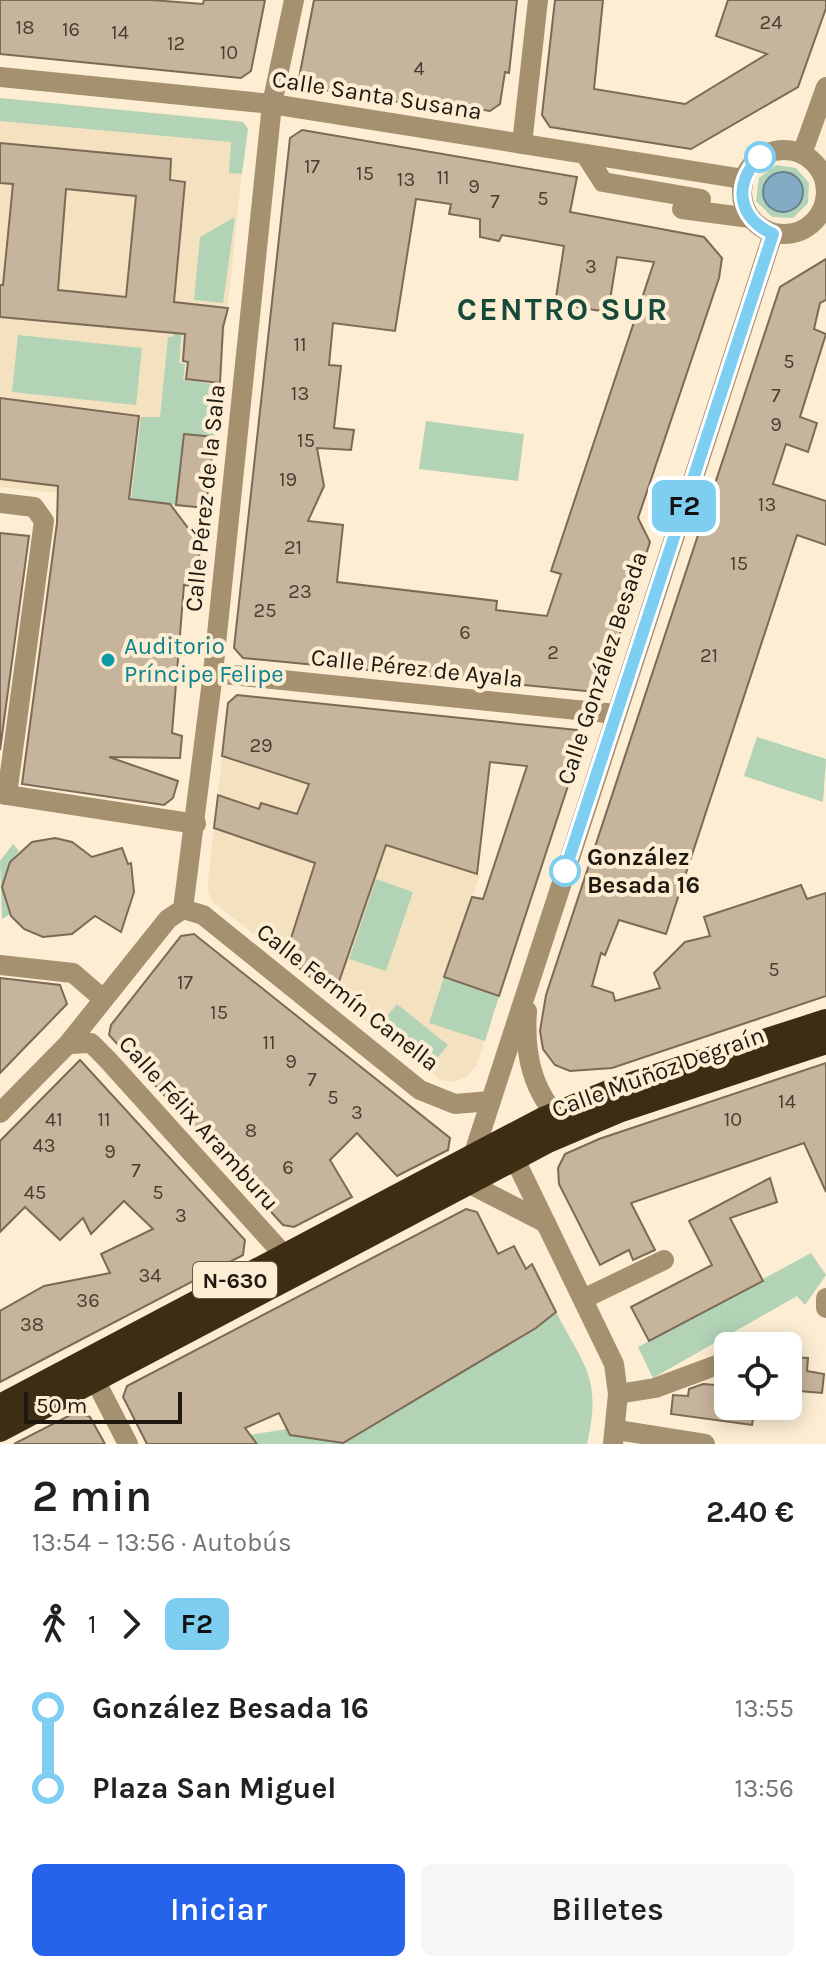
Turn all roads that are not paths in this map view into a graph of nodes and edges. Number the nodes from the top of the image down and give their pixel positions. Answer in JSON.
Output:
{"nodes":[{"id":1,"x":294,"y":0,"type":"edge"},
{"id":2,"x":538,"y":0,"type":"edge"},
{"id":3,"x":0,"y":77,"type":"edge"},
{"id":4,"x":826,"y":87,"type":"edge"},
{"id":5,"x":272,"y":104,"type":"junction"},
{"id":6,"x":522,"y":144,"type":"junction"},
{"id":7,"x":585,"y":154,"type":"junction"},
{"id":8,"x":802,"y":154,"type":"junction"},
{"id":9,"x":743,"y":179,"type":"junction"},
{"id":10,"x":701,"y":199,"type":"dead end"},
{"id":11,"x":662,"y":206,"type":"dead end"},
{"id":12,"x":824,"y":213,"type":"edge"},
{"id":13,"x":750,"y":218,"type":"junction"},
{"id":14,"x":773,"y":234,"type":"junction"},
{"id":15,"x":0,"y":503,"type":"edge"},
{"id":16,"x":213,"y":673,"type":"junction"},
{"id":17,"x":616,"y":714,"type":"junction"},
{"id":18,"x":4,"y":794,"type":"edge"},
{"id":19,"x":196,"y":824,"type":"junction"},
{"id":20,"x":183,"y":909,"type":"junction"},
{"id":21,"x":0,"y":965,"type":"edge"},
{"id":22,"x":528,"y":983,"type":"junction"},
{"id":23,"x":102,"y":998,"type":"junction"},
{"id":24,"x":826,"y":1021,"type":"edge"},
{"id":25,"x":826,"y":1042,"type":"edge"},
{"id":26,"x":68,"y":1044,"type":"junction"},
{"id":27,"x":488,"y":1110,"type":"junction"},
{"id":28,"x":0,"y":1113,"type":"edge"},
{"id":29,"x":563,"y":1123,"type":"junction"},
{"id":30,"x":510,"y":1149,"type":"junction"},
{"id":31,"x":472,"y":1159,"type":"junction"},
{"id":32,"x":468,"y":1183,"type":"junction"},
{"id":33,"x":546,"y":1223,"type":"junction"},
{"id":34,"x":284,"y":1255,"type":"junction"},
{"id":35,"x":664,"y":1260,"type":"dead end"},
{"id":36,"x":826,"y":1298,"type":"edge"},
{"id":37,"x":583,"y":1299,"type":"junction"},
{"id":38,"x":826,"y":1308,"type":"edge"},
{"id":39,"x":714,"y":1366,"type":"edge"},
{"id":40,"x":95,"y":1380,"type":"junction"},
{"id":41,"x":618,"y":1394,"type":"junction"},
{"id":42,"x":0,"y":1406,"type":"edge"},
{"id":43,"x":0,"y":1430,"type":"edge"},
{"id":44,"x":615,"y":1437,"type":"edge"},
{"id":45,"x":128,"y":1444,"type":"edge"},
{"id":46,"x":705,"y":1444,"type":"edge"}],
"edges":[{"from":1,"to":5,"type":"street","name":"Calle Pérez de la Sala"},
{"from":2,"to":6,"type":"street"},
{"from":3,"to":5,"type":"street","name":"Calle Santa Susana"},
{"from":4,"to":8,"type":"street"},
{"from":5,"to":6,"type":"street","name":"Calle Santa Susana"},
{"from":5,"to":16,"type":"street","name":"Calle Pérez de la Sala"},
{"from":6,"to":7,"type":"street","name":"Calle Santa Susana"},
{"from":7,"to":9,"type":"street","name":"Calle Santa Susana"},
{"from":7,"to":10,"type":"street"},
{"from":8,"to":9,"type":"street"},
{"from":8,"to":12,"type":"street"},
{"from":9,"to":13,"type":"street"},
{"from":11,"to":13,"type":"street"},
{"from":12,"to":14,"type":"street"},
{"from":13,"to":14,"type":"street"},
{"from":14,"to":17,"type":"street","name":"Calle González Besada"},
{"from":15,"to":18,"type":"street"},
{"from":16,"to":17,"type":"street","name":"Calle Pérez de Ayala"},
{"from":16,"to":19,"type":"street","name":"Calle Pérez de la Sala"},
{"from":17,"to":22,"type":"street","name":"Calle González Besada"},
{"from":18,"to":19,"type":"street"},
{"from":19,"to":20,"type":"street","name":"Calle Pérez de la Sala"},
{"from":20,"to":23,"type":"street"},
{"from":20,"to":27,"type":"street","name":"Calle Fermín Canella"},
{"from":21,"to":23,"type":"street"},
{"from":22,"to":27,"type":"street","name":"Calle González Besada"},
{"from":22,"to":29,"type":"street","name":"Calle González Besada"},
{"from":23,"to":26,"type":"street"},
{"from":24,"to":29,"type":"highway","name":"Calle Muñoz Degraín","number":"N-630"},
{"from":25,"to":29,"type":"highway","name":"Calle Muñoz Degraín","number":"N-630"},
{"from":26,"to":28,"type":"street"},
{"from":26,"to":34,"type":"street","name":"Calle Félix Aramburu"},
{"from":27,"to":30,"type":"street"},
{"from":27,"to":31,"type":"street","name":"Calle González Besada"},
{"from":29,"to":30,"type":"highway","name":"Calle Muñoz Degraín","number":"N-630"},
{"from":30,"to":31,"type":"highway","name":"Calle Muñoz Degraín","number":"N-630"},
{"from":30,"to":32,"type":"highway","name":"Calle Muñoz Degraín","number":"N-630"},
{"from":30,"to":33,"type":"street"},
{"from":31,"to":34,"type":"highway","number":"N-630"},
{"from":32,"to":33,"type":"street"},
{"from":32,"to":40,"type":"highway","number":"N-630"},
{"from":33,"to":37,"type":"street"},
{"from":34,"to":42,"type":"highway","number":"N-630"},
{"from":35,"to":37,"type":"street"},
{"from":36,"to":38,"type":"street"},
{"from":37,"to":41,"type":"street"},
{"from":39,"to":41,"type":"street"},
{"from":40,"to":43,"type":"highway","number":"N-630"},
{"from":40,"to":45,"type":"street"},
{"from":41,"to":44,"type":"street"},
{"from":44,"to":46,"type":"street"}]}
